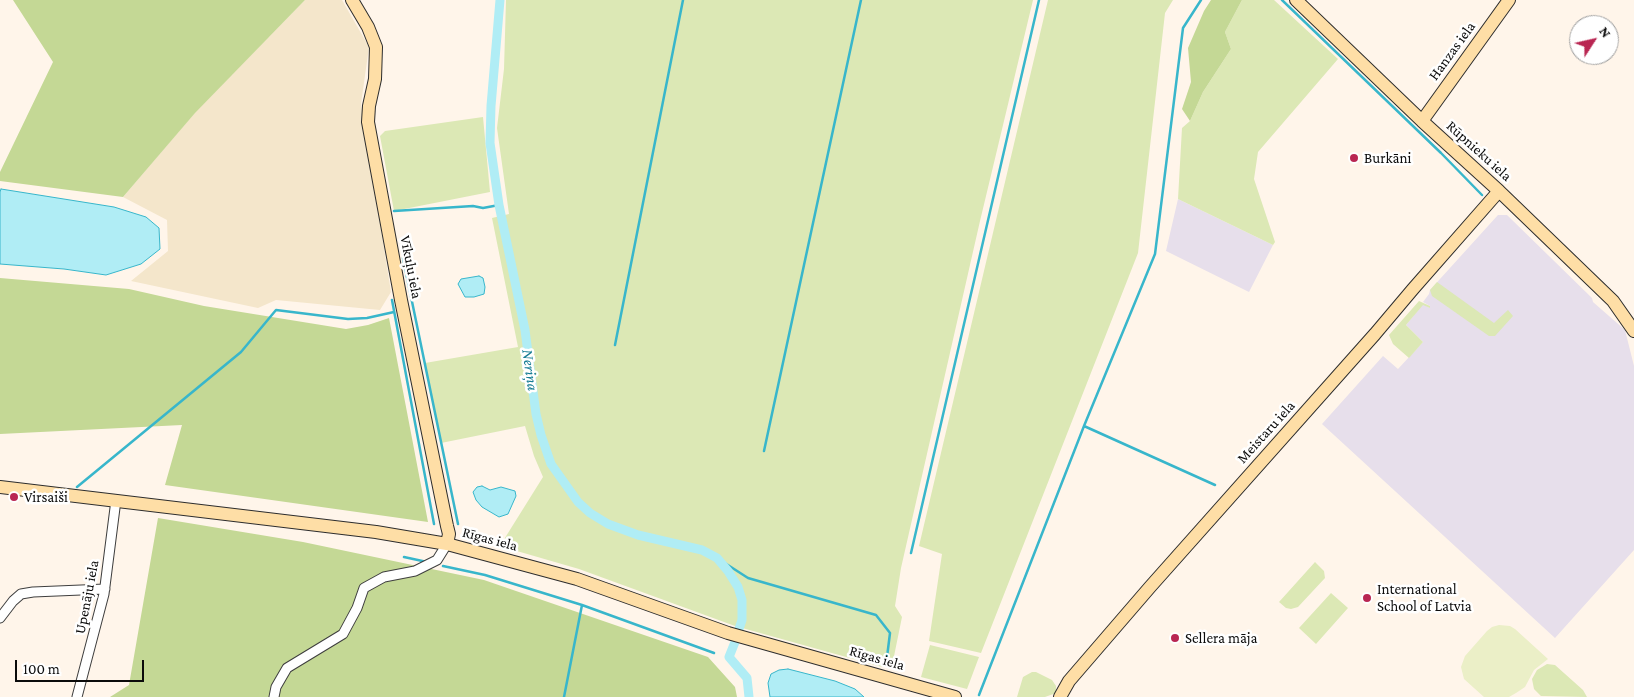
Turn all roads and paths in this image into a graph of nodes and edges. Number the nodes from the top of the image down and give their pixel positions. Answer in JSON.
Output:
{"nodes":[{"id":1,"x":352,"y":0,"type":"edge"},
{"id":2,"x":1296,"y":0,"type":"edge"},
{"id":3,"x":1509,"y":0,"type":"edge"},
{"id":4,"x":1422,"y":121,"type":"junction"},
{"id":5,"x":1499,"y":191,"type":"junction"},
{"id":6,"x":1634,"y":331,"type":"edge"},
{"id":7,"x":0,"y":487,"type":"edge"},
{"id":8,"x":116,"y":500,"type":"junction"},
{"id":9,"x":447,"y":544,"type":"junction"},
{"id":10,"x":105,"y":589,"type":"junction"},
{"id":11,"x":0,"y":618,"type":"edge"},
{"id":12,"x":77,"y":697,"type":"edge"},
{"id":13,"x":274,"y":697,"type":"edge"},
{"id":14,"x":955,"y":697,"type":"edge"},
{"id":15,"x":1060,"y":697,"type":"edge"}],
"edges":[{"from":1,"to":9,"type":"street","name":"Vīkuļu iela"},
{"from":2,"to":4,"type":"street","name":"Rūpnieku iela"},
{"from":3,"to":4,"type":"street","name":"Hanzas iela"},
{"from":4,"to":5,"type":"street","name":"Rūpnieku iela"},
{"from":5,"to":6,"type":"street","name":"Rūpnieku iela"},
{"from":5,"to":15,"type":"street","name":"Meistaru iela"},
{"from":7,"to":8,"type":"street","name":"Rīgas iela"},
{"from":8,"to":9,"type":"street","name":"Rīgas iela"},
{"from":8,"to":10,"type":"street","name":"Upenāju iela"},
{"from":9,"to":13,"type":"street"},
{"from":9,"to":14,"type":"street","name":"Rīgas iela"},
{"from":10,"to":11,"type":"street"},
{"from":10,"to":12,"type":"street","name":"Upenāju iela"}]}
